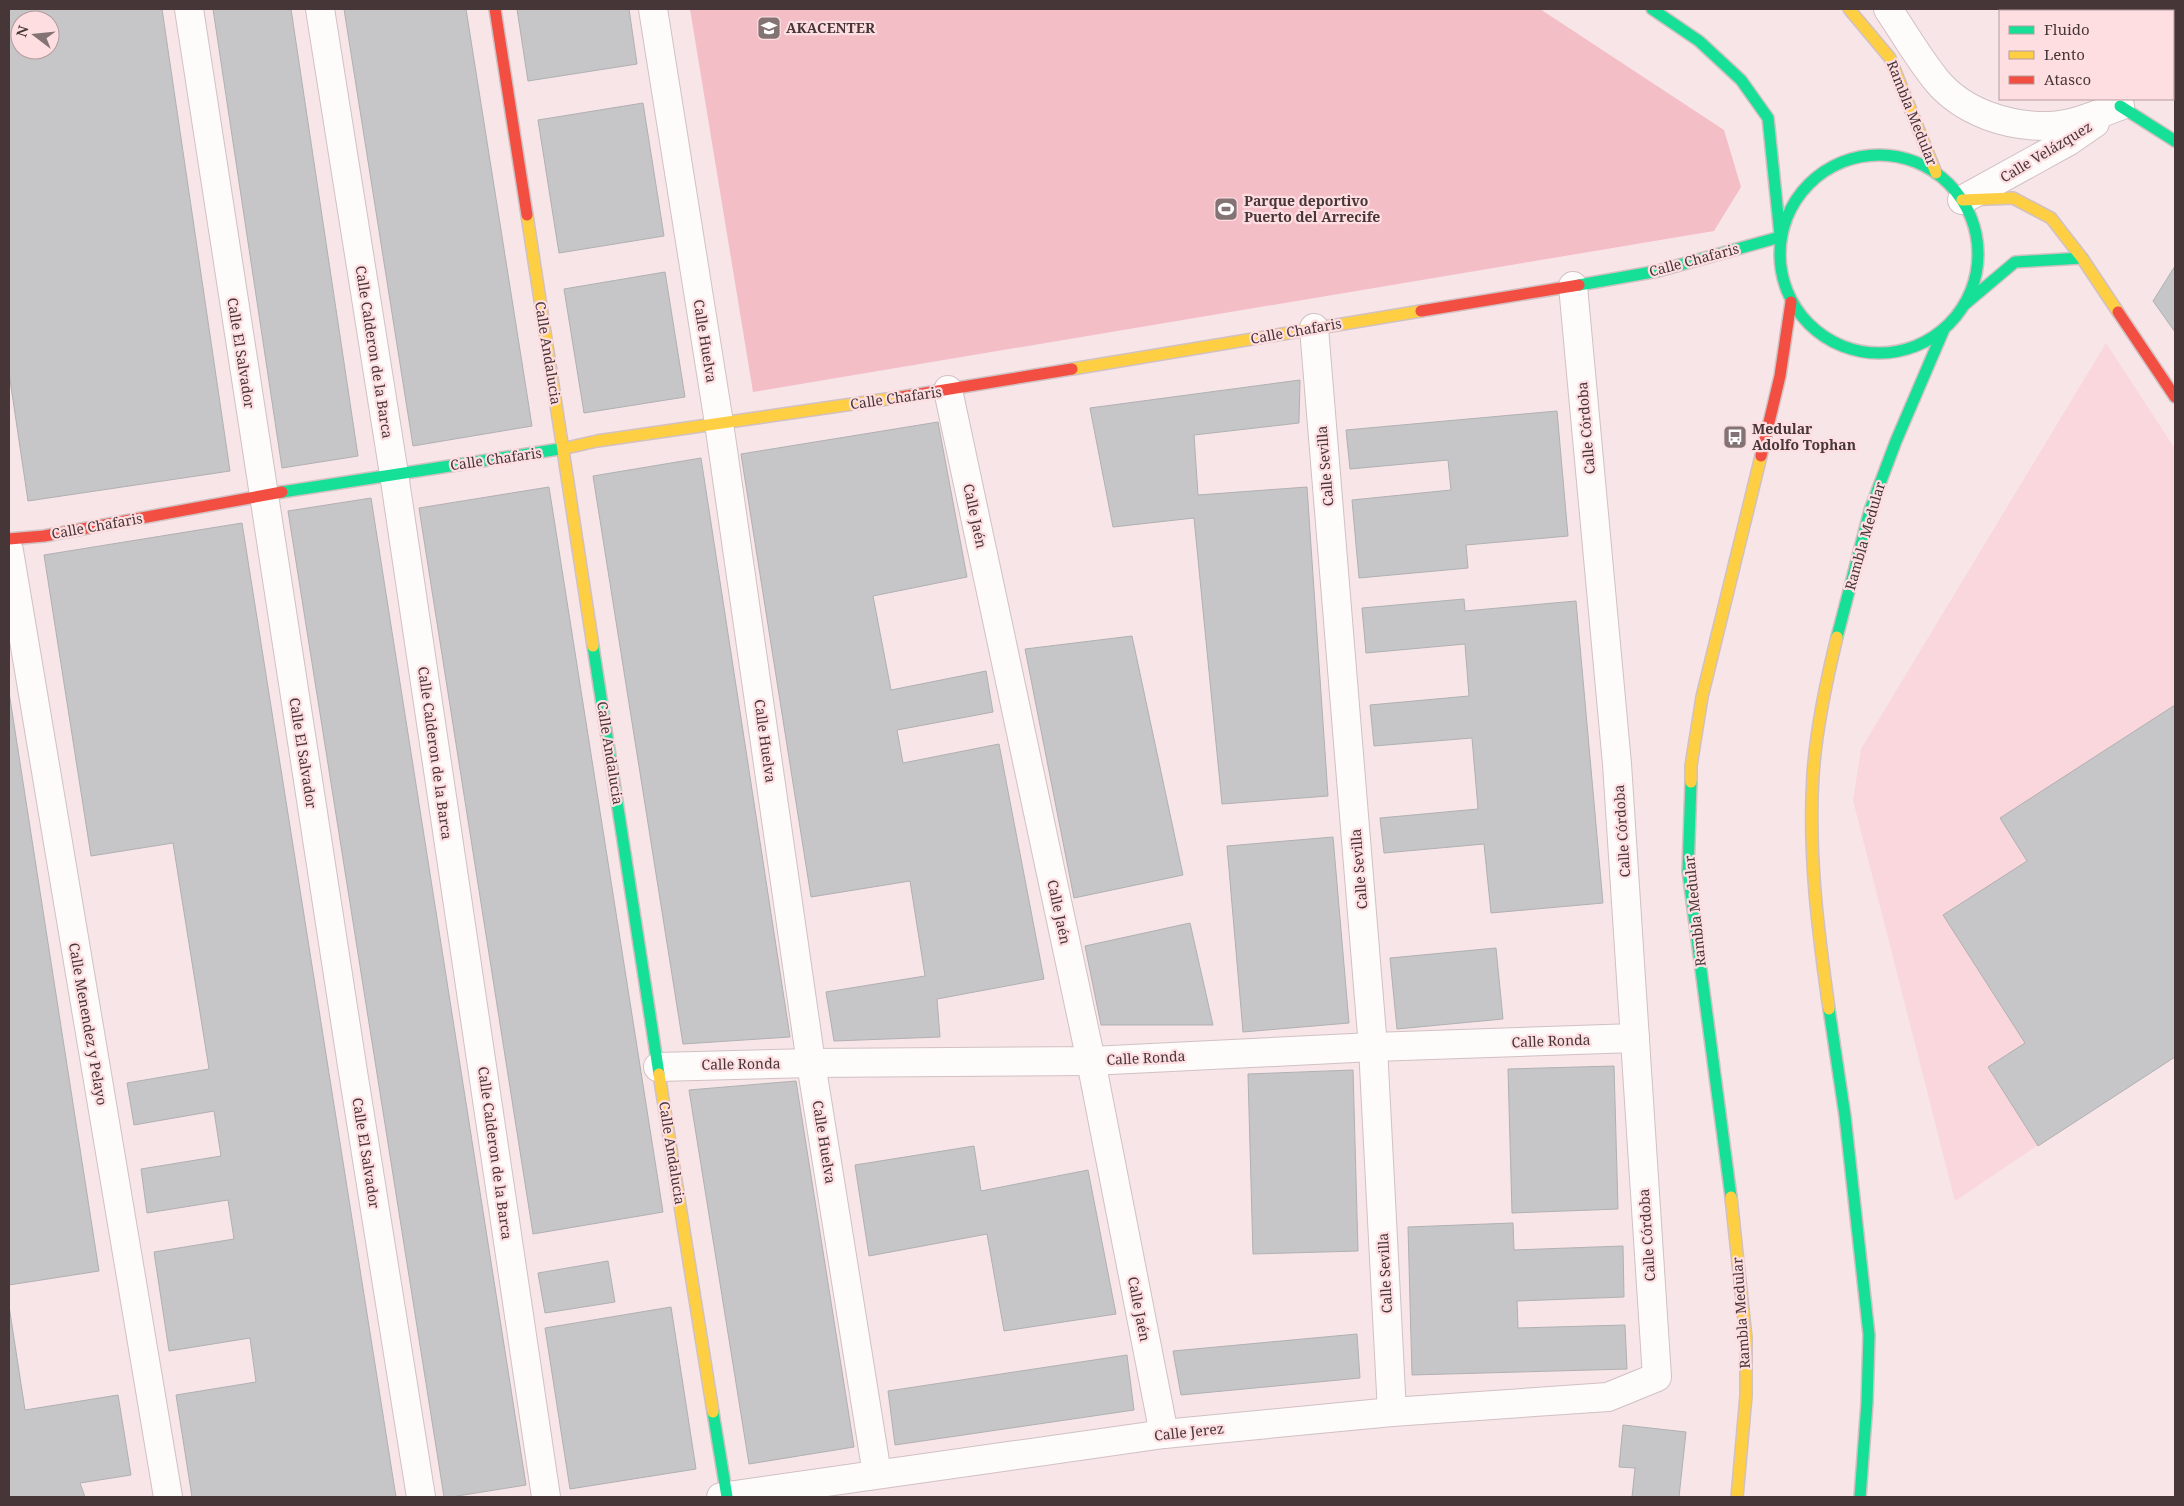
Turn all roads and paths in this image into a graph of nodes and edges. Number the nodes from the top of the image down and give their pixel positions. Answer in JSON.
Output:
{"nodes":[{"id":1,"x":189,"y":9,"type":"edge"},
{"id":2,"x":320,"y":9,"type":"edge"},
{"id":3,"x":495,"y":9,"type":"edge"},
{"id":4,"x":653,"y":9,"type":"edge"},
{"id":5,"x":1652,"y":9,"type":"edge"},
{"id":6,"x":1849,"y":9,"type":"edge"},
{"id":7,"x":1888,"y":9,"type":"edge"},
{"id":8,"x":2123,"y":102,"type":"edge"},
{"id":9,"x":2175,"y":141,"type":"edge"},
{"id":10,"x":1936,"y":172,"type":"junction"},
{"id":11,"x":1962,"y":200,"type":"junction"},
{"id":12,"x":1780,"y":237,"type":"junction"},
{"id":13,"x":2082,"y":258,"type":"junction"},
{"id":14,"x":1573,"y":286,"type":"junction"},
{"id":15,"x":1791,"y":302,"type":"junction"},
{"id":16,"x":1964,"y":305,"type":"junction"},
{"id":17,"x":1314,"y":328,"type":"junction"},
{"id":18,"x":1944,"y":329,"type":"junction"},
{"id":19,"x":948,"y":390,"type":"junction"},
{"id":20,"x":2175,"y":397,"type":"edge"},
{"id":21,"x":719,"y":423,"type":"junction"},
{"id":22,"x":563,"y":450,"type":"junction"},
{"id":23,"x":394,"y":474,"type":"junction"},
{"id":24,"x":263,"y":495,"type":"junction"},
{"id":25,"x":9,"y":539,"type":"edge"},
{"id":26,"x":9,"y":551,"type":"edge"},
{"id":27,"x":1635,"y":1038,"type":"junction"},
{"id":28,"x":1373,"y":1047,"type":"junction"},
{"id":29,"x":1091,"y":1061,"type":"junction"},
{"id":30,"x":811,"y":1063,"type":"junction"},
{"id":31,"x":658,"y":1066,"type":"junction"},
{"id":32,"x":1657,"y":1377,"type":"joint"},
{"id":33,"x":1392,"y":1412,"type":"junction"},
{"id":34,"x":1164,"y":1434,"type":"junction"},
{"id":35,"x":877,"y":1474,"type":"junction"},
{"id":36,"x":168,"y":1497,"type":"edge"},
{"id":37,"x":422,"y":1497,"type":"edge"},
{"id":38,"x":546,"y":1497,"type":"edge"},
{"id":39,"x":724,"y":1497,"type":"edge"},
{"id":40,"x":1737,"y":1497,"type":"edge"},
{"id":41,"x":1860,"y":1497,"type":"edge"}],
"edges":[{"from":1,"to":24,"type":"street","name":"Calle El Salvador"},
{"from":2,"to":23,"type":"street","name":"Calle Calderon de la Barca"},
{"from":3,"to":22,"type":"street","name":"Calle Andalucia"},
{"from":4,"to":21,"type":"street","name":"Calle Huelva"},
{"from":5,"to":12,"type":"street"},
{"from":6,"to":10,"type":"street","name":"Rambla Medular"},
{"from":7,"to":8,"type":"street"},
{"from":8,"to":9,"type":"street"},
{"from":8,"to":11,"type":"street","name":"Calle Velázquez"},
{"from":10,"to":11,"type":"street"},
{"from":10,"to":12,"type":"street"},
{"from":11,"to":13,"type":"street"},
{"from":11,"to":16,"type":"street"},
{"from":12,"to":14,"type":"street","name":"Calle Chafaris"},
{"from":12,"to":15,"type":"street"},
{"from":13,"to":16,"type":"street"},
{"from":13,"to":20,"type":"street"},
{"from":14,"to":17,"type":"street","name":"Calle Chafaris"},
{"from":14,"to":27,"type":"street","name":"Calle Córdoba"},
{"from":15,"to":18,"type":"street"},
{"from":15,"to":40,"type":"street","name":"Rambla Medular"},
{"from":16,"to":18,"type":"street"},
{"from":17,"to":19,"type":"street","name":"Calle Chafaris"},
{"from":17,"to":28,"type":"street","name":"Calle Sevilla"},
{"from":18,"to":41,"type":"street","name":"Rambla Medular"},
{"from":19,"to":21,"type":"street","name":"Calle Chafaris"},
{"from":19,"to":29,"type":"street","name":"Calle Jaén"},
{"from":21,"to":22,"type":"street","name":"Calle Chafaris"},
{"from":21,"to":30,"type":"street","name":"Calle Huelva"},
{"from":22,"to":23,"type":"street","name":"Calle Chafaris"},
{"from":22,"to":31,"type":"street","name":"Calle Andalucia"},
{"from":23,"to":24,"type":"street","name":"Calle Chafaris"},
{"from":23,"to":38,"type":"street","name":"Calle Calderon de la Barca"},
{"from":24,"to":25,"type":"street","name":"Calle Chafaris"},
{"from":24,"to":37,"type":"street","name":"Calle El Salvador"},
{"from":26,"to":36,"type":"street","name":"Calle Menendez y Pelayo"},
{"from":27,"to":28,"type":"street","name":"Calle Ronda"},
{"from":27,"to":32,"type":"street","name":"Calle Córdoba"},
{"from":28,"to":29,"type":"street","name":"Calle Ronda"},
{"from":28,"to":33,"type":"street","name":"Calle Sevilla"},
{"from":29,"to":30,"type":"street","name":"Calle Ronda"},
{"from":29,"to":34,"type":"street","name":"Calle Jaén"},
{"from":30,"to":31,"type":"street","name":"Calle Ronda"},
{"from":30,"to":35,"type":"street","name":"Calle Huelva"},
{"from":31,"to":39,"type":"street","name":"Calle Andalucia"},
{"from":32,"to":33,"type":"street","name":"Calle Jerez"},
{"from":33,"to":34,"type":"street","name":"Calle Jerez"},
{"from":34,"to":35,"type":"street","name":"Calle Jerez"},
{"from":35,"to":39,"type":"street","name":"Calle Jerez"}]}
